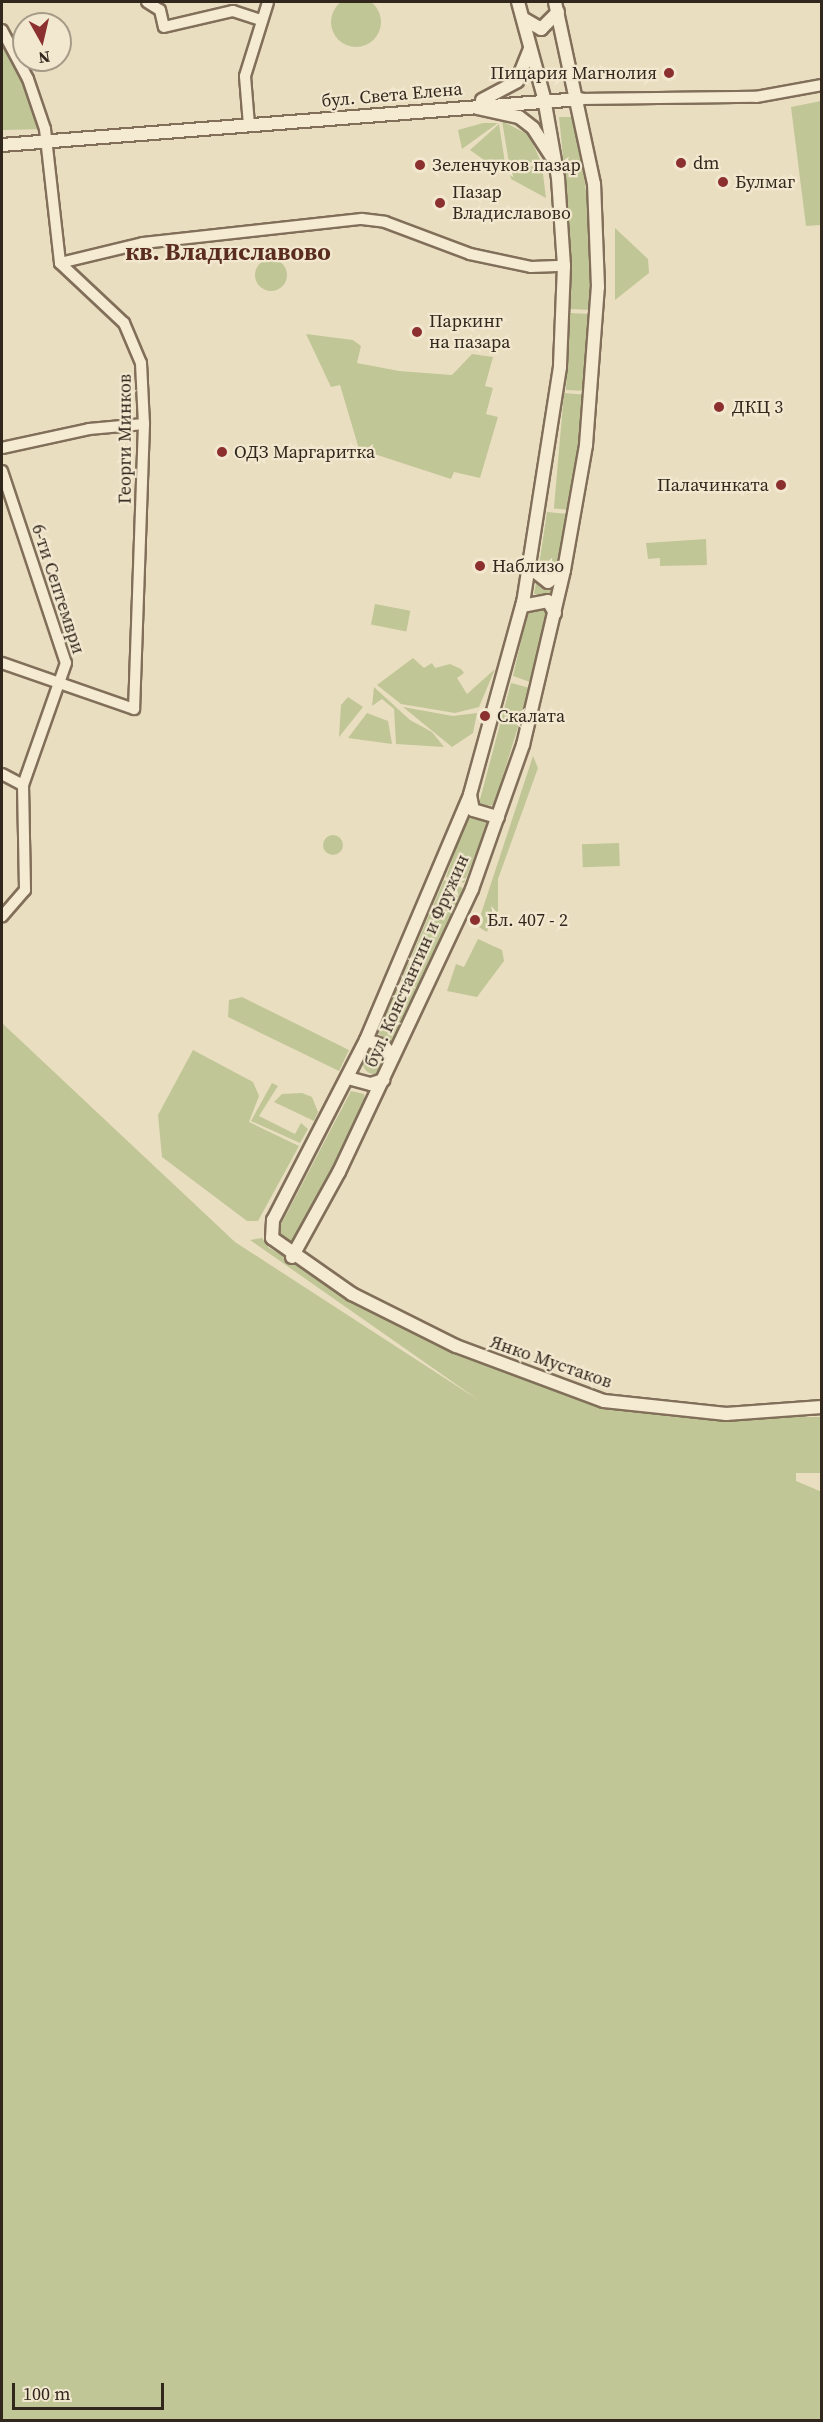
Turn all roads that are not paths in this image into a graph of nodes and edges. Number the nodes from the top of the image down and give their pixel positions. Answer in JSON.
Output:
{"nodes":[{"id":1,"x":147,"y":2,"type":"edge"},
{"id":2,"x":268,"y":2,"type":"edge"},
{"id":3,"x":518,"y":2,"type":"edge"},
{"id":4,"x":557,"y":7,"type":"edge"},
{"id":5,"x":524,"y":19,"type":"junction"},
{"id":6,"x":261,"y":20,"type":"junction"},
{"id":7,"x":2,"y":30,"type":"edge"},
{"id":8,"x":531,"y":45,"type":"junction"},
{"id":9,"x":822,"y":85,"type":"edge"},
{"id":10,"x":544,"y":98,"type":"junction"},
{"id":11,"x":580,"y":99,"type":"junction"},
{"id":12,"x":467,"y":106,"type":"junction"},
{"id":13,"x":249,"y":125,"type":"junction"},
{"id":14,"x":47,"y":140,"type":"junction"},
{"id":15,"x":2,"y":144,"type":"edge"},
{"id":16,"x":556,"y":165,"type":"junction"},
{"id":17,"x":60,"y":263,"type":"junction"},
{"id":18,"x":564,"y":266,"type":"junction"},
{"id":19,"x":144,"y":424,"type":"junction"},
{"id":20,"x":2,"y":448,"type":"edge"},
{"id":21,"x":2,"y":471,"type":"edge"},
{"id":22,"x":4,"y":484,"type":"edge"},
{"id":23,"x":529,"y":567,"type":"junction"},
{"id":24,"x":564,"y":570,"type":"junction"},
{"id":25,"x":522,"y":606,"type":"junction"},
{"id":26,"x":555,"y":613,"type":"junction"},
{"id":27,"x":2,"y":663,"type":"edge"},
{"id":28,"x":60,"y":687,"type":"junction"},
{"id":29,"x":2,"y":774,"type":"edge"},
{"id":30,"x":23,"y":785,"type":"junction"},
{"id":31,"x":470,"y":795,"type":"junction"},
{"id":32,"x":498,"y":817,"type":"junction"},
{"id":33,"x":2,"y":916,"type":"edge"},
{"id":34,"x":366,"y":1040,"type":"junction"},
{"id":35,"x":393,"y":1057,"type":"junction"},
{"id":36,"x":355,"y":1063,"type":"junction"},
{"id":37,"x":348,"y":1078,"type":"junction"},
{"id":38,"x":383,"y":1080,"type":"junction"},
{"id":39,"x":365,"y":1083,"type":"junction"},
{"id":40,"x":292,"y":1257,"type":"junction"},
{"id":41,"x":822,"y":1407,"type":"edge"}],
"edges":[{"from":1,"to":6,"type":"street"},
{"from":2,"to":6,"type":"street"},
{"from":3,"to":5,"type":"street","name":"бул. Константин и Фружин"},
{"from":4,"to":5,"type":"street"},
{"from":4,"to":11,"type":"street","name":"бул. Константин и Фружин"},
{"from":5,"to":8,"type":"street","name":"бул. Константин и Фружин"},
{"from":6,"to":13,"type":"street"},
{"from":7,"to":14,"type":"street"},
{"from":8,"to":10,"type":"street","name":"бул. Константин и Фружин"},
{"from":8,"to":12,"type":"street"},
{"from":9,"to":11,"type":"street","name":"бул. Света Елена"},
{"from":10,"to":11,"type":"street","name":"бул. Света Елена"},
{"from":10,"to":12,"type":"street","name":"бул. Света Елена"},
{"from":10,"to":16,"type":"street","name":"бул. Константин и Фружин"},
{"from":11,"to":24,"type":"street","name":"бул. Константин и Фружин"},
{"from":12,"to":13,"type":"street","name":"бул. Света Елена"},
{"from":12,"to":16,"type":"street"},
{"from":13,"to":14,"type":"street","name":"бул. Света Елена"},
{"from":14,"to":15,"type":"street","name":"бул. Света Елена"},
{"from":14,"to":17,"type":"street"},
{"from":16,"to":18,"type":"street","name":"бул. Константин и Фружин"},
{"from":17,"to":18,"type":"street"},
{"from":17,"to":19,"type":"street","name":"Георги Минков"},
{"from":18,"to":23,"type":"street","name":"бул. Константин и Фружин"},
{"from":19,"to":20,"type":"street"},
{"from":19,"to":28,"type":"street","name":"Георги Минков"},
{"from":21,"to":22,"type":"street","name":"6-ти Септември"},
{"from":22,"to":28,"type":"street","name":"6-ти Септември"},
{"from":23,"to":24,"type":"street"},
{"from":23,"to":25,"type":"street","name":"бул. Константин и Фружин"},
{"from":24,"to":26,"type":"street","name":"бул. Константин и Фружин"},
{"from":25,"to":26,"type":"street"},
{"from":25,"to":31,"type":"street","name":"бул. Константин и Фружин"},
{"from":26,"to":32,"type":"street","name":"бул. Константин и Фружин"},
{"from":27,"to":28,"type":"street"},
{"from":28,"to":30,"type":"street","name":"6-ти Септември"},
{"from":29,"to":30,"type":"street"},
{"from":30,"to":33,"type":"street"},
{"from":31,"to":32,"type":"street"},
{"from":31,"to":34,"type":"street","name":"бул. Константин и Фружин"},
{"from":32,"to":35,"type":"street","name":"бул. Константин и Фружин"},
{"from":34,"to":35,"type":"street"},
{"from":34,"to":36,"type":"street"},
{"from":35,"to":38,"type":"street","name":"бул. Константин и Фружин"},
{"from":36,"to":37,"type":"street","name":"бул. Константин и Фружин"},
{"from":36,"to":39,"type":"street"},
{"from":37,"to":39,"type":"street"},
{"from":37,"to":40,"type":"street","name":"бул. Константин и Фружин"},
{"from":38,"to":39,"type":"street"},
{"from":38,"to":40,"type":"street","name":"бул. Константин и Фружин"},
{"from":40,"to":41,"type":"street","name":"Янко Мустаков"}]}
